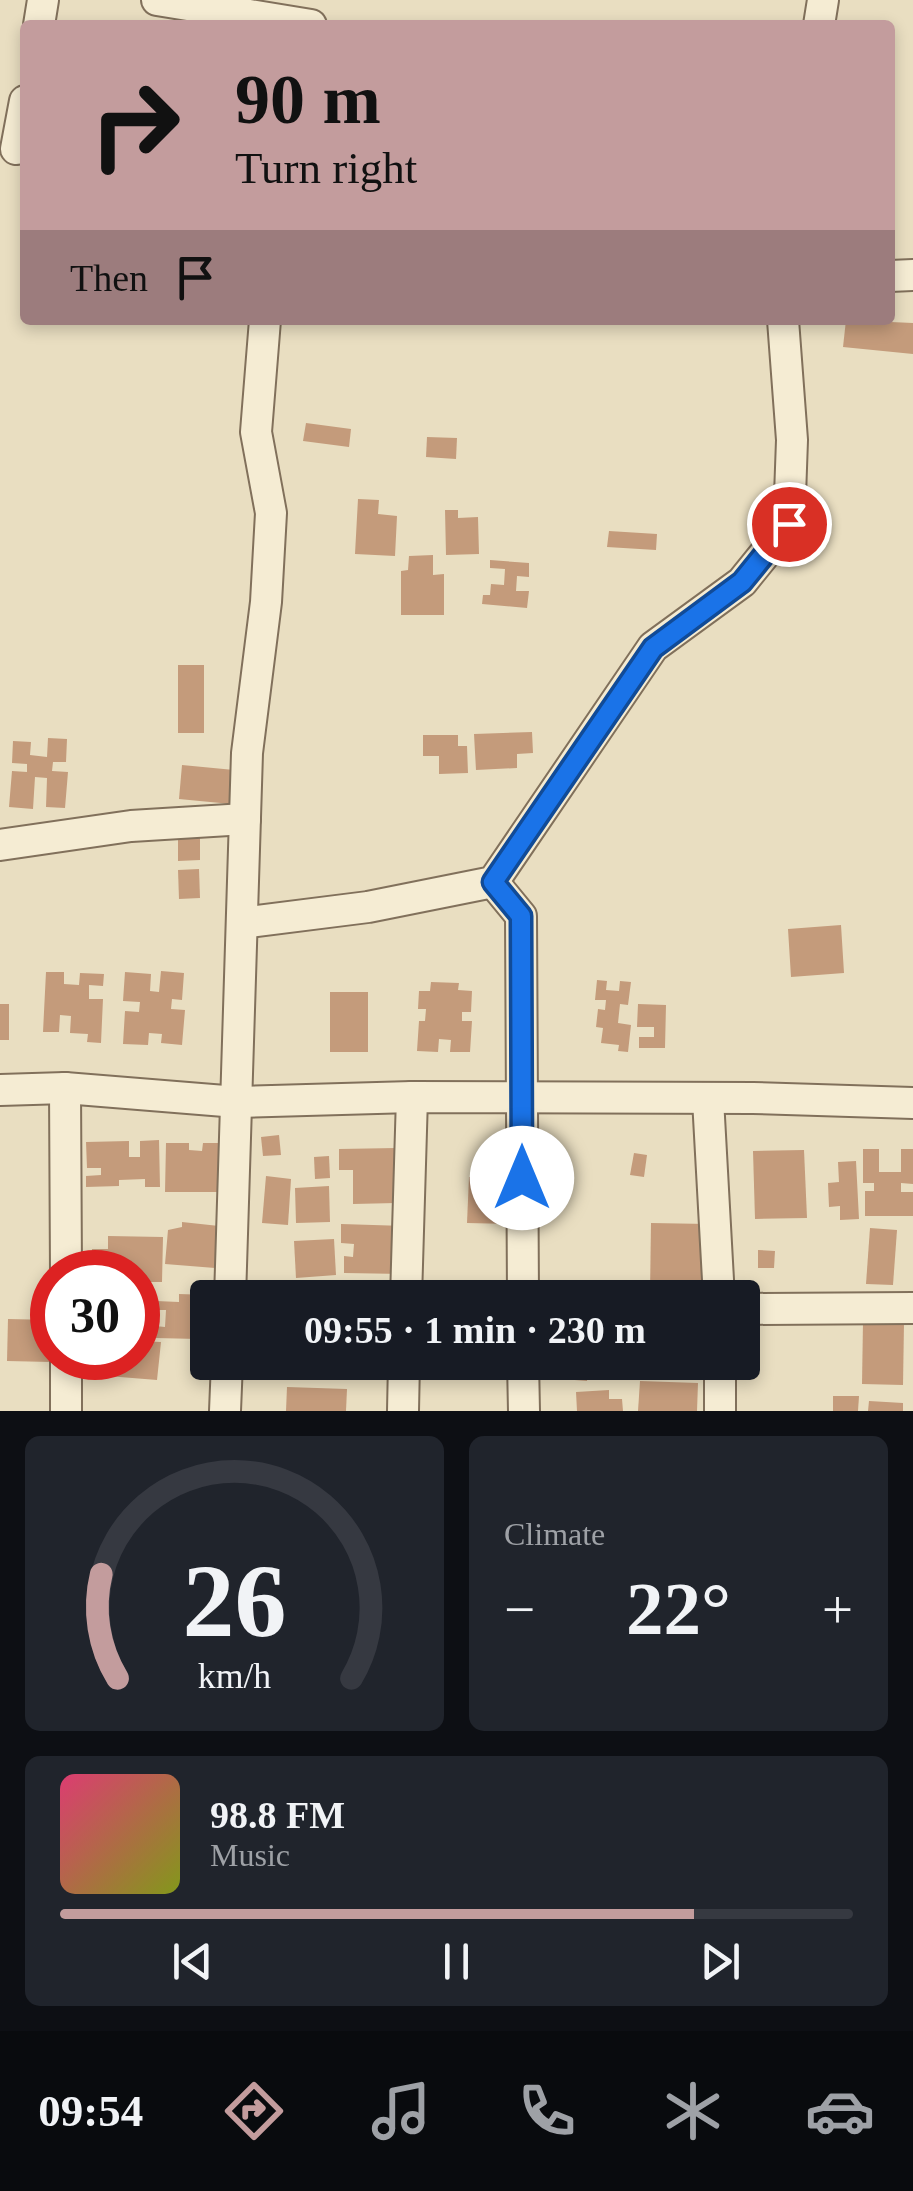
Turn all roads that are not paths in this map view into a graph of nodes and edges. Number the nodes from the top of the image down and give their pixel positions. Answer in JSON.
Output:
{"nodes":[{"id":1,"x":157,"y":0,"type":"edge"},
{"id":2,"x":280,"y":20,"type":"edge"},
{"id":3,"x":20,"y":122,"type":"edge"},
{"id":4,"x":14,"y":148,"type":"edge"},
{"id":5,"x":265,"y":325,"type":"edge"},
{"id":6,"x":784,"y":325,"type":"edge"},
{"id":7,"x":245,"y":819,"type":"junction"},
{"id":8,"x":0,"y":845,"type":"edge"},
{"id":9,"x":493,"y":882,"type":"junction"},
{"id":10,"x":242,"y":923,"type":"junction"},
{"id":11,"x":65,"y":1088,"type":"junction"},
{"id":12,"x":0,"y":1090,"type":"edge"},
{"id":13,"x":412,"y":1098,"type":"junction"},
{"id":14,"x":708,"y":1098,"type":"junction"},
{"id":15,"x":522,"y":1099,"type":"junction"},
{"id":16,"x":237,"y":1102,"type":"junction"},
{"id":17,"x":913,"y":1103,"type":"edge"},
{"id":18,"x":66,"y":1250,"type":"edge"},
{"id":19,"x":231,"y":1280,"type":"edge"},
{"id":20,"x":407,"y":1280,"type":"edge"},
{"id":21,"x":523,"y":1280,"type":"edge"},
{"id":22,"x":718,"y":1280,"type":"edge"},
{"id":23,"x":913,"y":1308,"type":"edge"},
{"id":24,"x":760,"y":1309,"type":"edge"},
{"id":25,"x":66,"y":1380,"type":"edge"},
{"id":26,"x":226,"y":1380,"type":"edge"},
{"id":27,"x":404,"y":1380,"type":"edge"},
{"id":28,"x":524,"y":1380,"type":"edge"},
{"id":29,"x":720,"y":1380,"type":"edge"},
{"id":30,"x":66,"y":1411,"type":"edge"},
{"id":31,"x":225,"y":1411,"type":"edge"},
{"id":32,"x":403,"y":1411,"type":"edge"},
{"id":33,"x":524,"y":1411,"type":"edge"},
{"id":34,"x":720,"y":1411,"type":"edge"}],
"edges":[{"from":1,"to":2,"type":"street"},
{"from":3,"to":4,"type":"street"},
{"from":5,"to":7,"type":"street"},
{"from":6,"to":9,"type":"street"},
{"from":7,"to":8,"type":"street"},
{"from":7,"to":10,"type":"street"},
{"from":9,"to":10,"type":"street"},
{"from":9,"to":15,"type":"street"},
{"from":10,"to":16,"type":"street"},
{"from":11,"to":12,"type":"street"},
{"from":11,"to":16,"type":"street"},
{"from":11,"to":18,"type":"street"},
{"from":13,"to":15,"type":"street"},
{"from":13,"to":16,"type":"street"},
{"from":13,"to":20,"type":"street"},
{"from":14,"to":15,"type":"street"},
{"from":14,"to":17,"type":"street"},
{"from":14,"to":22,"type":"street"},
{"from":15,"to":21,"type":"street"},
{"from":16,"to":19,"type":"street"},
{"from":23,"to":24,"type":"street"},
{"from":25,"to":30,"type":"street"},
{"from":26,"to":31,"type":"street"},
{"from":27,"to":32,"type":"street"},
{"from":28,"to":33,"type":"street"},
{"from":29,"to":34,"type":"street"}]}
